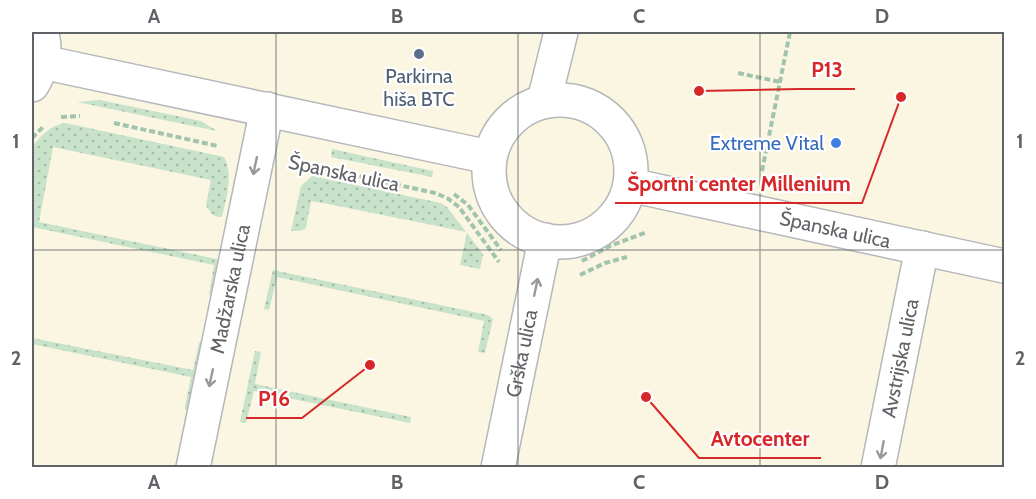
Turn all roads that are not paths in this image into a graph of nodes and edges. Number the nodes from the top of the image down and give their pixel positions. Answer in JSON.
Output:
{"nodes":[{"id":1,"x":561,"y":32,"type":"edge"},
{"id":2,"x":38,"y":60,"type":"edge"},
{"id":3,"x":544,"y":101,"type":"junction"},
{"id":4,"x":267,"y":109,"type":"junction"},
{"id":5,"x":489,"y":157,"type":"junction"},
{"id":6,"x":630,"y":185,"type":"junction"},
{"id":7,"x":545,"y":240,"type":"junction"},
{"id":8,"x":922,"y":248,"type":"junction"},
{"id":9,"x":1005,"y":266,"type":"edge"},
{"id":10,"x":193,"y":468,"type":"edge"},
{"id":11,"x":498,"y":468,"type":"edge"},
{"id":12,"x":878,"y":468,"type":"edge"}],
"edges":[{"from":1,"to":3,"type":"street"},
{"from":2,"to":4,"type":"street"},
{"from":3,"to":5,"type":"street"},
{"from":3,"to":6,"type":"street"},
{"from":4,"to":5,"type":"street"},
{"from":4,"to":10,"type":"street","name":"Madžarska ulica","one_way":true},
{"from":5,"to":7,"type":"street"},
{"from":6,"to":7,"type":"street"},
{"from":6,"to":8,"type":"street","name":"Španska ulica"},
{"from":11,"to":7,"type":"street","name":"Grška ulica","one_way":true},
{"from":8,"to":9,"type":"street","name":"Španska ulica"},
{"from":8,"to":12,"type":"street","name":"Avstrijska ulica","one_way":true}]}
